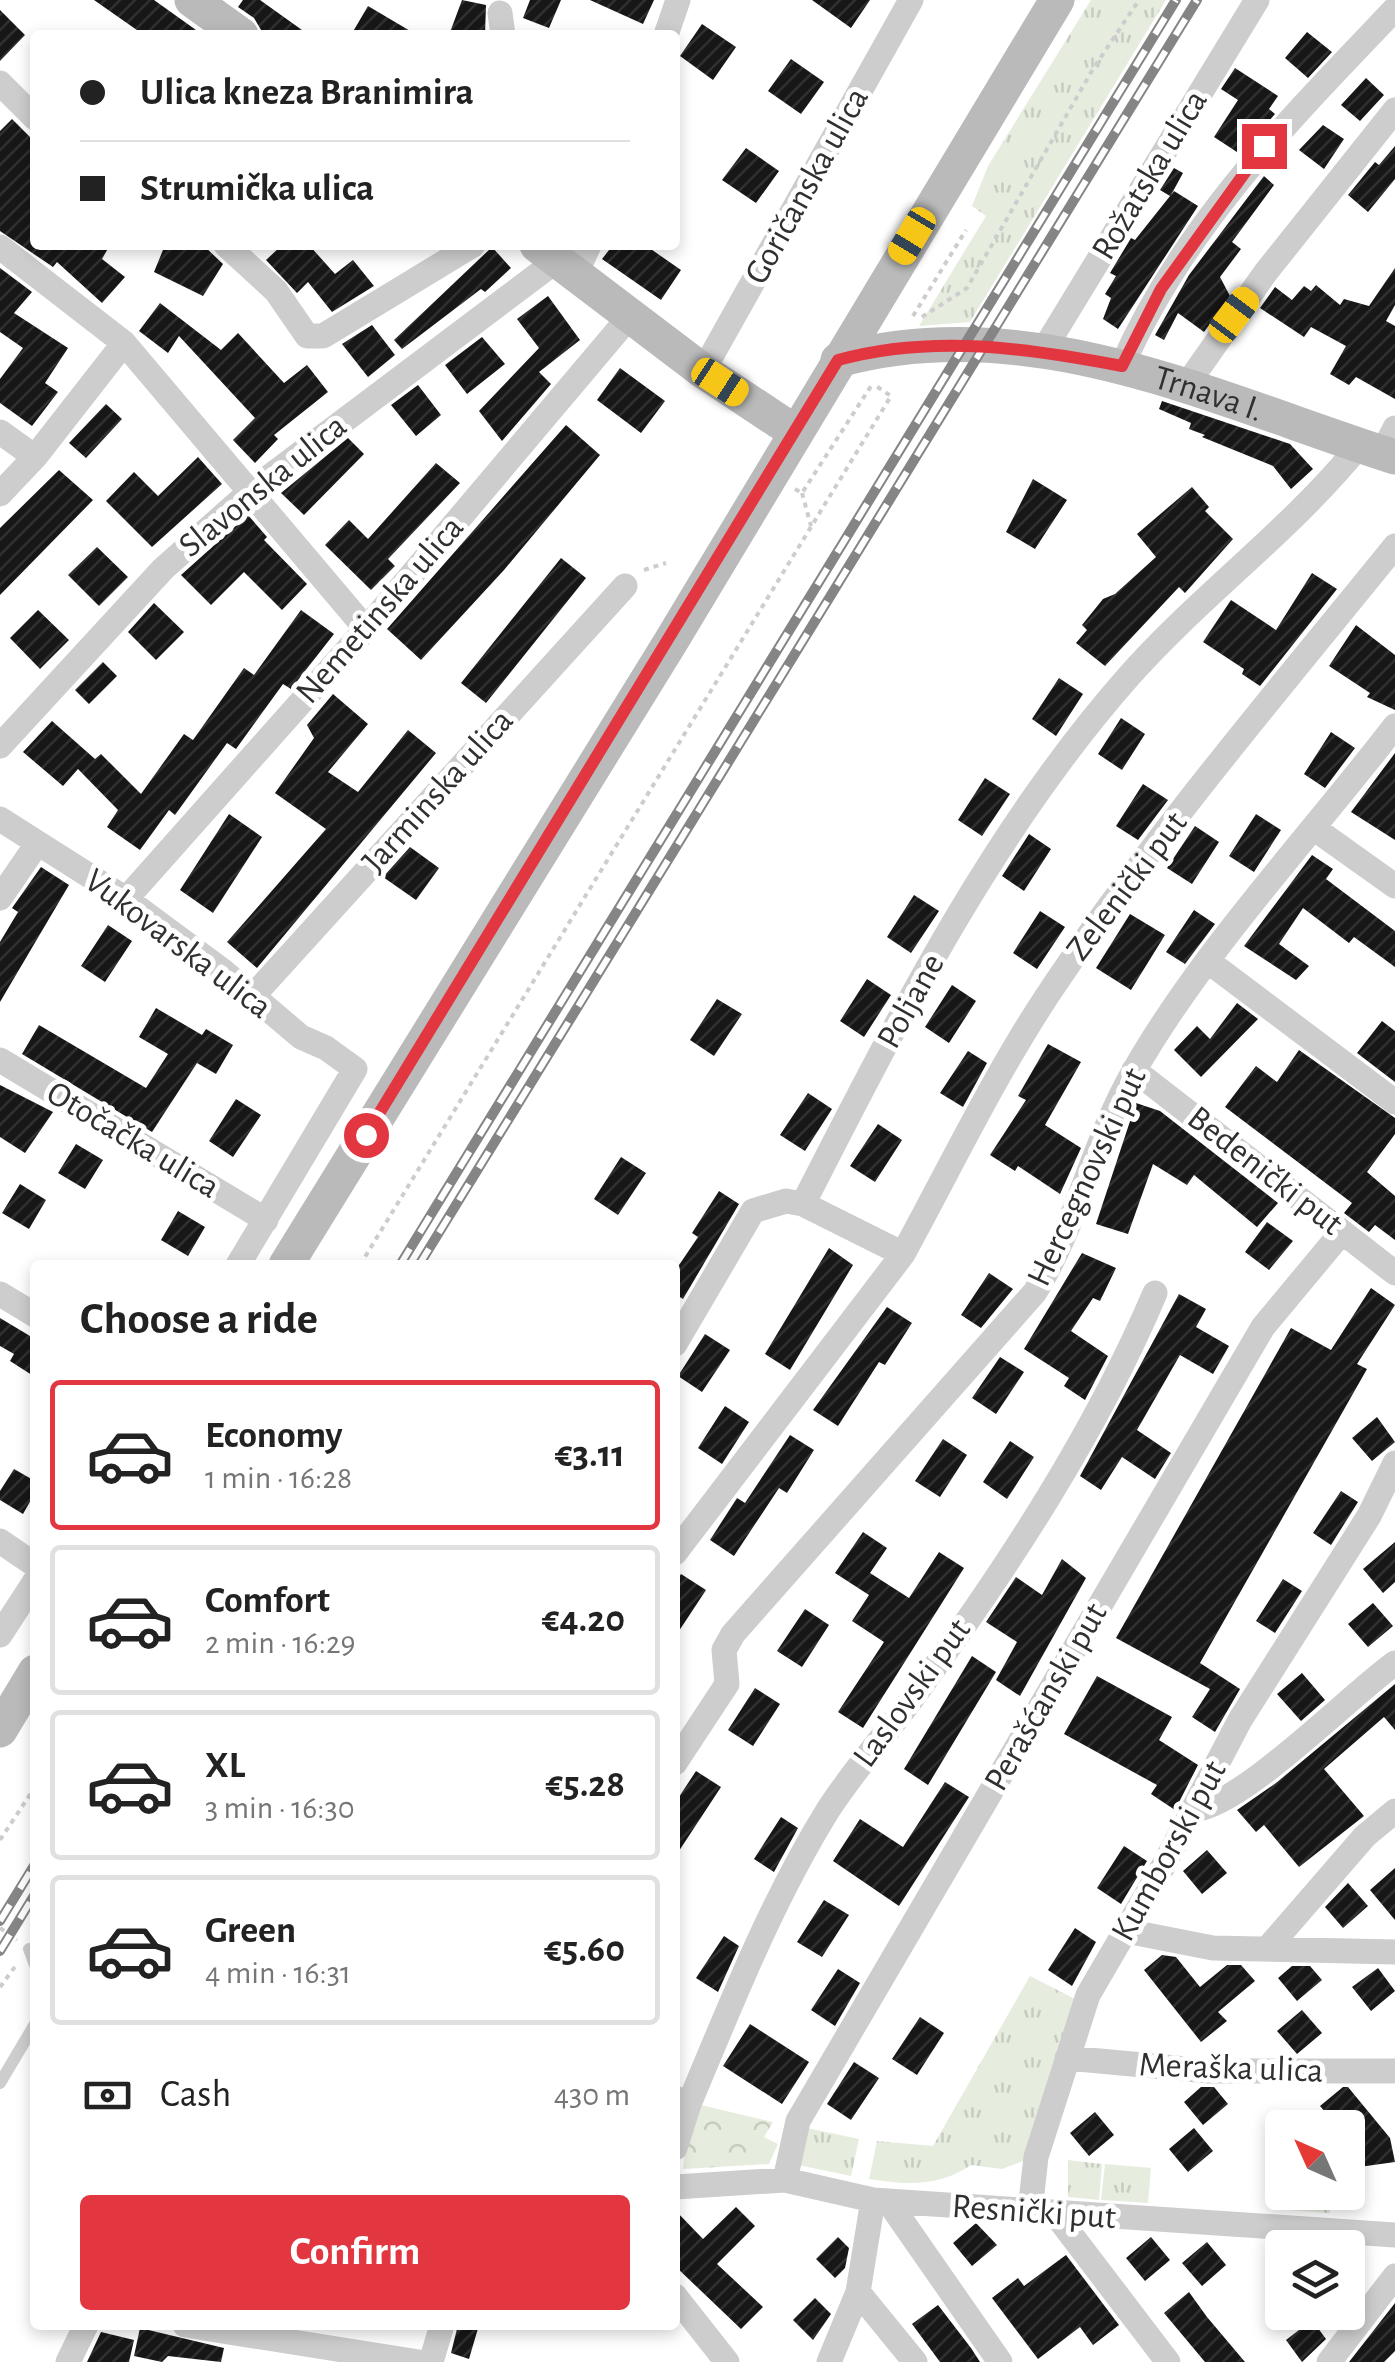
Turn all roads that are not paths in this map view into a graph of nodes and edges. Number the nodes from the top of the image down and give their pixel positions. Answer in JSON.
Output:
{"nodes":[{"id":1,"x":678,"y":0,"type":"edge"},
{"id":2,"x":911,"y":0,"type":"edge"},
{"id":3,"x":1057,"y":0,"type":"edge"},
{"id":4,"x":1257,"y":0,"type":"edge"},
{"id":5,"x":1395,"y":9,"type":"edge"},
{"id":6,"x":668,"y":30,"type":"edge"},
{"id":7,"x":0,"y":83,"type":"edge"},
{"id":8,"x":1395,"y":110,"type":"edge"},
{"id":9,"x":30,"y":113,"type":"edge"},
{"id":10,"x":0,"y":247,"type":"edge"},
{"id":11,"x":231,"y":250,"type":"edge"},
{"id":12,"x":465,"y":250,"type":"edge"},
{"id":13,"x":564,"y":257,"type":"edge"},
{"id":14,"x":630,"y":316,"type":"junction"},
{"id":15,"x":124,"y":342,"type":"junction"},
{"id":16,"x":1043,"y":351,"type":"junction"},
{"id":17,"x":838,"y":360,"type":"junction"},
{"id":18,"x":1122,"y":366,"type":"junction"},
{"id":19,"x":703,"y":371,"type":"junction"},
{"id":20,"x":1188,"y":383,"type":"junction"},
{"id":21,"x":0,"y":432,"type":"edge"},
{"id":22,"x":794,"y":432,"type":"junction"},
{"id":23,"x":1383,"y":446,"type":"edge"},
{"id":24,"x":35,"y":457,"type":"junction"},
{"id":25,"x":252,"y":490,"type":"junction"},
{"id":26,"x":0,"y":494,"type":"edge"},
{"id":27,"x":1395,"y":546,"type":"edge"},
{"id":28,"x":625,"y":586,"type":"dead end"},
{"id":29,"x":366,"y":629,"type":"junction"},
{"id":30,"x":1395,"y":726,"type":"edge"},
{"id":31,"x":0,"y":746,"type":"edge"},
{"id":32,"x":0,"y":819,"type":"edge"},
{"id":33,"x":1315,"y":829,"type":"junction"},
{"id":34,"x":37,"y":844,"type":"junction"},
{"id":35,"x":1395,"y":886,"type":"edge"},
{"id":36,"x":0,"y":898,"type":"edge"},
{"id":37,"x":126,"y":900,"type":"junction"},
{"id":38,"x":1209,"y":962,"type":"junction"},
{"id":39,"x":252,"y":997,"type":"junction"},
{"id":40,"x":0,"y":1060,"type":"edge"},
{"id":41,"x":1134,"y":1070,"type":"junction"},
{"id":42,"x":1395,"y":1102,"type":"edge"},
{"id":43,"x":804,"y":1204,"type":"junction"},
{"id":44,"x":266,"y":1220,"type":"junction"},
{"id":45,"x":1342,"y":1232,"type":"junction"},
{"id":46,"x":903,"y":1254,"type":"junction"},
{"id":47,"x":241,"y":1260,"type":"edge"},
{"id":48,"x":289,"y":1260,"type":"edge"},
{"id":49,"x":1395,"y":1272,"type":"edge"},
{"id":50,"x":1156,"y":1293,"type":"dead end"},
{"id":51,"x":0,"y":1294,"type":"edge"},
{"id":52,"x":30,"y":1312,"type":"edge"},
{"id":53,"x":680,"y":1335,"type":"edge"},
{"id":54,"x":1395,"y":1463,"type":"edge"},
{"id":55,"x":1395,"y":1503,"type":"edge"},
{"id":56,"x":1368,"y":1516,"type":"junction"},
{"id":57,"x":0,"y":1541,"type":"edge"},
{"id":58,"x":680,"y":1547,"type":"edge"},
{"id":59,"x":30,"y":1561,"type":"edge"},
{"id":60,"x":30,"y":1589,"type":"edge"},
{"id":61,"x":0,"y":1635,"type":"edge"},
{"id":62,"x":1395,"y":1663,"type":"edge"},
{"id":63,"x":30,"y":1680,"type":"edge"},
{"id":64,"x":0,"y":1730,"type":"edge"},
{"id":65,"x":680,"y":1755,"type":"edge"},
{"id":66,"x":1193,"y":1810,"type":"junction"},
{"id":67,"x":1395,"y":1811,"type":"edge"},
{"id":68,"x":1126,"y":1931,"type":"junction"},
{"id":69,"x":1267,"y":1949,"type":"junction"},
{"id":70,"x":1395,"y":1952,"type":"edge"},
{"id":71,"x":30,"y":2032,"type":"edge"},
{"id":72,"x":1067,"y":2058,"type":"junction"},
{"id":73,"x":1395,"y":2072,"type":"edge"},
{"id":74,"x":0,"y":2083,"type":"edge"},
{"id":75,"x":682,"y":2101,"type":"edge"},
{"id":76,"x":785,"y":2180,"type":"junction"},
{"id":77,"x":680,"y":2187,"type":"edge"},
{"id":78,"x":881,"y":2201,"type":"junction"},
{"id":79,"x":1030,"y":2211,"type":"junction"},
{"id":80,"x":1056,"y":2214,"type":"junction"},
{"id":81,"x":1395,"y":2234,"type":"edge"},
{"id":82,"x":1395,"y":2276,"type":"edge"},
{"id":83,"x":858,"y":2292,"type":"junction"},
{"id":84,"x":680,"y":2302,"type":"edge"},
{"id":85,"x":84,"y":2330,"type":"edge"},
{"id":86,"x":217,"y":2330,"type":"edge"},
{"id":87,"x":441,"y":2330,"type":"edge"},
{"id":88,"x":68,"y":2362,"type":"edge"},
{"id":89,"x":419,"y":2362,"type":"edge"},
{"id":90,"x":431,"y":2362,"type":"edge"},
{"id":91,"x":728,"y":2362,"type":"edge"},
{"id":92,"x":829,"y":2362,"type":"edge"},
{"id":93,"x":915,"y":2362,"type":"edge"},
{"id":94,"x":1000,"y":2362,"type":"edge"},
{"id":95,"x":1168,"y":2362,"type":"edge"},
{"id":96,"x":1329,"y":2362,"type":"edge"}],
"edges":[{"from":1,"to":6,"type":"street"},
{"from":2,"to":19,"type":"street","name":"Goričanska ulica"},
{"from":3,"to":17,"type":"main road"},
{"from":4,"to":16,"type":"street","name":"Rožatska ulica"},
{"from":5,"to":18,"type":"street"},
{"from":7,"to":9,"type":"street"},
{"from":8,"to":20,"type":"street"},
{"from":10,"to":15,"type":"street"},
{"from":11,"to":12,"type":"street"},
{"from":13,"to":14,"type":"main road"},
{"from":13,"to":25,"type":"street","name":"Slavonska ulica"},
{"from":14,"to":19,"type":"main road"},
{"from":14,"to":29,"type":"street","name":"Nemetinska ulica"},
{"from":15,"to":24,"type":"street"},
{"from":15,"to":25,"type":"street"},
{"from":16,"to":17,"type":"main road","name":"Trnava I."},
{"from":16,"to":18,"type":"main road","name":"Trnava I."},
{"from":17,"to":22,"type":"main road"},
{"from":18,"to":20,"type":"main road","name":"Trnava I."},
{"from":19,"to":22,"type":"main road"},
{"from":20,"to":23,"type":"main road","name":"Trnava I."},
{"from":21,"to":24,"type":"street"},
{"from":22,"to":48,"type":"main road"},
{"from":23,"to":43,"type":"street","name":"Poljane"},
{"from":24,"to":26,"type":"street"},
{"from":25,"to":29,"type":"street"},
{"from":25,"to":31,"type":"street","name":"Slavonska ulica"},
{"from":27,"to":46,"type":"street","name":"Zelenički put"},
{"from":28,"to":39,"type":"street","name":"Jarminska ulica"},
{"from":29,"to":37,"type":"street","name":"Nemetinska ulica"},
{"from":30,"to":33,"type":"street","name":"Hercegnovski put"},
{"from":32,"to":34,"type":"street","name":"Vukovarska ulica"},
{"from":33,"to":35,"type":"street"},
{"from":33,"to":38,"type":"street","name":"Hercegnovski put"},
{"from":34,"to":36,"type":"street"},
{"from":34,"to":37,"type":"street","name":"Vukovarska ulica"},
{"from":37,"to":39,"type":"street","name":"Vukovarska ulica"},
{"from":38,"to":41,"type":"street","name":"Hercegnovski put"},
{"from":38,"to":42,"type":"street"},
{"from":39,"to":44,"type":"street","name":"Vukovarska ulica"},
{"from":40,"to":44,"type":"street","name":"Otočačka ulica"},
{"from":41,"to":45,"type":"street","name":"Bedenički put"},
{"from":41,"to":65,"type":"street","name":"Hercegnovski put"},
{"from":43,"to":46,"type":"street"},
{"from":43,"to":53,"type":"street"},
{"from":44,"to":47,"type":"street"},
{"from":45,"to":49,"type":"street","name":"Bedenički put"},
{"from":45,"to":76,"type":"street","name":"Perašćanski put"},
{"from":46,"to":58,"type":"street"},
{"from":50,"to":75,"type":"street","name":"Laslovski put"},
{"from":51,"to":52,"type":"street"},
{"from":54,"to":56,"type":"street","name":"Kumborski put"},
{"from":55,"to":56,"type":"street"},
{"from":56,"to":66,"type":"street","name":"Kumborski put"},
{"from":57,"to":59,"type":"street"},
{"from":60,"to":61,"type":"street"},
{"from":62,"to":66,"type":"street"},
{"from":63,"to":64,"type":"main road"},
{"from":66,"to":68,"type":"street","name":"Kumborski put"},
{"from":67,"to":69,"type":"street"},
{"from":68,"to":69,"type":"street"},
{"from":68,"to":72,"type":"street","name":"Kumborski put"},
{"from":69,"to":70,"type":"street"},
{"from":71,"to":74,"type":"lane"},
{"from":72,"to":73,"type":"street","name":"Meraška ulica"},
{"from":72,"to":79,"type":"street","name":"Kumborski put"},
{"from":76,"to":77,"type":"street","name":"Resnički put"},
{"from":76,"to":78,"type":"street","name":"Resnički put"},
{"from":78,"to":79,"type":"street","name":"Resnički put"},
{"from":78,"to":83,"type":"street"},
{"from":78,"to":94,"type":"street"},
{"from":79,"to":80,"type":"street","name":"Resnički put"},
{"from":80,"to":81,"type":"street","name":"Resnički put"},
{"from":80,"to":95,"type":"street"},
{"from":82,"to":96,"type":"street"},
{"from":83,"to":92,"type":"street"},
{"from":83,"to":93,"type":"street"},
{"from":84,"to":91,"type":"street"},
{"from":85,"to":88,"type":"street"},
{"from":86,"to":89,"type":"street"},
{"from":87,"to":90,"type":"street"}]}
